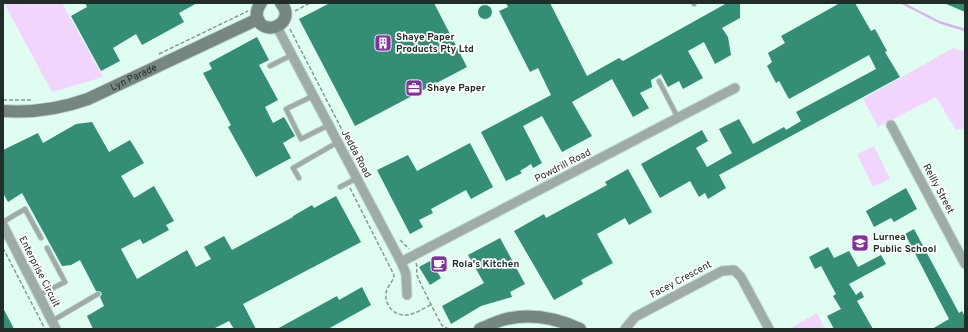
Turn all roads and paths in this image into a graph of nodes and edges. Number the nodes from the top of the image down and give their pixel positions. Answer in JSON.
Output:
{"nodes":[{"id":1,"x":307,"y":3,"type":"edge"},
{"id":2,"x":256,"y":6,"type":"edge"},
{"id":3,"x":287,"y":6,"type":"edge"},
{"id":4,"x":258,"y":19,"type":"junction"},
{"id":5,"x":289,"y":26,"type":"dead end"},
{"id":6,"x":277,"y":27,"type":"junction"},
{"id":7,"x":292,"y":55,"type":"junction"},
{"id":8,"x":155,"y":56,"type":"dead end"},
{"id":9,"x":270,"y":66,"type":"dead end"},
{"id":10,"x":659,"y":81,"type":"dead end"},
{"id":11,"x":735,"y":88,"type":"dead end"},
{"id":12,"x":313,"y":96,"type":"junction"},
{"id":13,"x":3,"y":100,"type":"edge"},
{"id":14,"x":38,"y":100,"type":"dead end"},
{"id":15,"x":3,"y":111,"type":"edge"},
{"id":16,"x":678,"y":118,"type":"junction"},
{"id":17,"x":329,"y":125,"type":"junction"},
{"id":18,"x":891,"y":125,"type":"dead end"},
{"id":19,"x":338,"y":142,"type":"junction"},
{"id":20,"x":358,"y":160,"type":"dead end"},
{"id":21,"x":299,"y":178,"type":"dead end"},
{"id":22,"x":357,"y":178,"type":"junction"},
{"id":23,"x":348,"y":183,"type":"junction"},
{"id":24,"x":340,"y":187,"type":"dead end"},
{"id":25,"x":3,"y":222,"type":"edge"},
{"id":26,"x":3,"y":225,"type":"edge"},
{"id":27,"x":397,"y":235,"type":"dead end"},
{"id":28,"x":41,"y":238,"type":"dead end"},
{"id":29,"x":3,"y":248,"type":"edge"},
{"id":30,"x":47,"y":248,"type":"dead end"},
{"id":31,"x":408,"y":248,"type":"dead end"},
{"id":32,"x":962,"y":251,"type":"edge"},
{"id":33,"x":401,"y":262,"type":"junction"},
{"id":34,"x":965,"y":264,"type":"edge"},
{"id":35,"x":418,"y":266,"type":"dead end"},
{"id":36,"x":98,"y":294,"type":"dead end"},
{"id":37,"x":38,"y":295,"type":"junction"},
{"id":38,"x":407,"y":295,"type":"dead end"},
{"id":39,"x":432,"y":304,"type":"junction"},
{"id":40,"x":54,"y":325,"type":"edge"},
{"id":41,"x":45,"y":329,"type":"edge"},
{"id":42,"x":450,"y":329,"type":"edge"},
{"id":43,"x":480,"y":329,"type":"edge"},
{"id":44,"x":580,"y":329,"type":"edge"},
{"id":45,"x":625,"y":329,"type":"edge"},
{"id":46,"x":769,"y":329,"type":"edge"}],
"edges":[{"from":1,"to":3,"type":"path"},
{"from":2,"to":4,"type":"street"},
{"from":2,"to":8,"type":"path"},
{"from":3,"to":6,"type":"street"},
{"from":4,"to":6,"type":"street"},
{"from":4,"to":15,"type":"street","name":"Lyn Parade"},
{"from":5,"to":20,"type":"path"},
{"from":6,"to":7,"type":"street","name":"Jedda Road"},
{"from":7,"to":9,"type":"lane"},
{"from":7,"to":12,"type":"street","name":"Jedda Road"},
{"from":10,"to":16,"type":"lane"},
{"from":11,"to":16,"type":"street","name":"Powdrill Road"},
{"from":12,"to":17,"type":"street","name":"Jedda Road"},
{"from":12,"to":17,"type":"lane"},
{"from":13,"to":14,"type":"path"},
{"from":16,"to":33,"type":"street","name":"Powdrill Road"},
{"from":17,"to":19,"type":"street","name":"Jedda Road"},
{"from":18,"to":32,"type":"street","name":"Reilly Street"},
{"from":19,"to":21,"type":"lane"},
{"from":19,"to":22,"type":"street","name":"Jedda Road"},
{"from":22,"to":23,"type":"lane"},
{"from":22,"to":33,"type":"street","name":"Jedda Road"},
{"from":23,"to":24,"type":"lane"},
{"from":23,"to":39,"type":"path"},
{"from":25,"to":28,"type":"lane"},
{"from":26,"to":37,"type":"street","name":"Enterprise Circuit"},
{"from":27,"to":31,"type":"path"},
{"from":29,"to":41,"type":"path"},
{"from":30,"to":37,"type":"lane"},
{"from":32,"to":34,"type":"street","name":"Reilly Street"},
{"from":33,"to":38,"type":"street","name":"Jedda Road"},
{"from":35,"to":39,"type":"path"},
{"from":36,"to":40,"type":"lane"},
{"from":37,"to":40,"type":"street","name":"Enterprise Circuit"},
{"from":39,"to":42,"type":"path"},
{"from":43,"to":44,"type":"street"},
{"from":45,"to":46,"type":"street","name":"Facey Crescent"}]}
